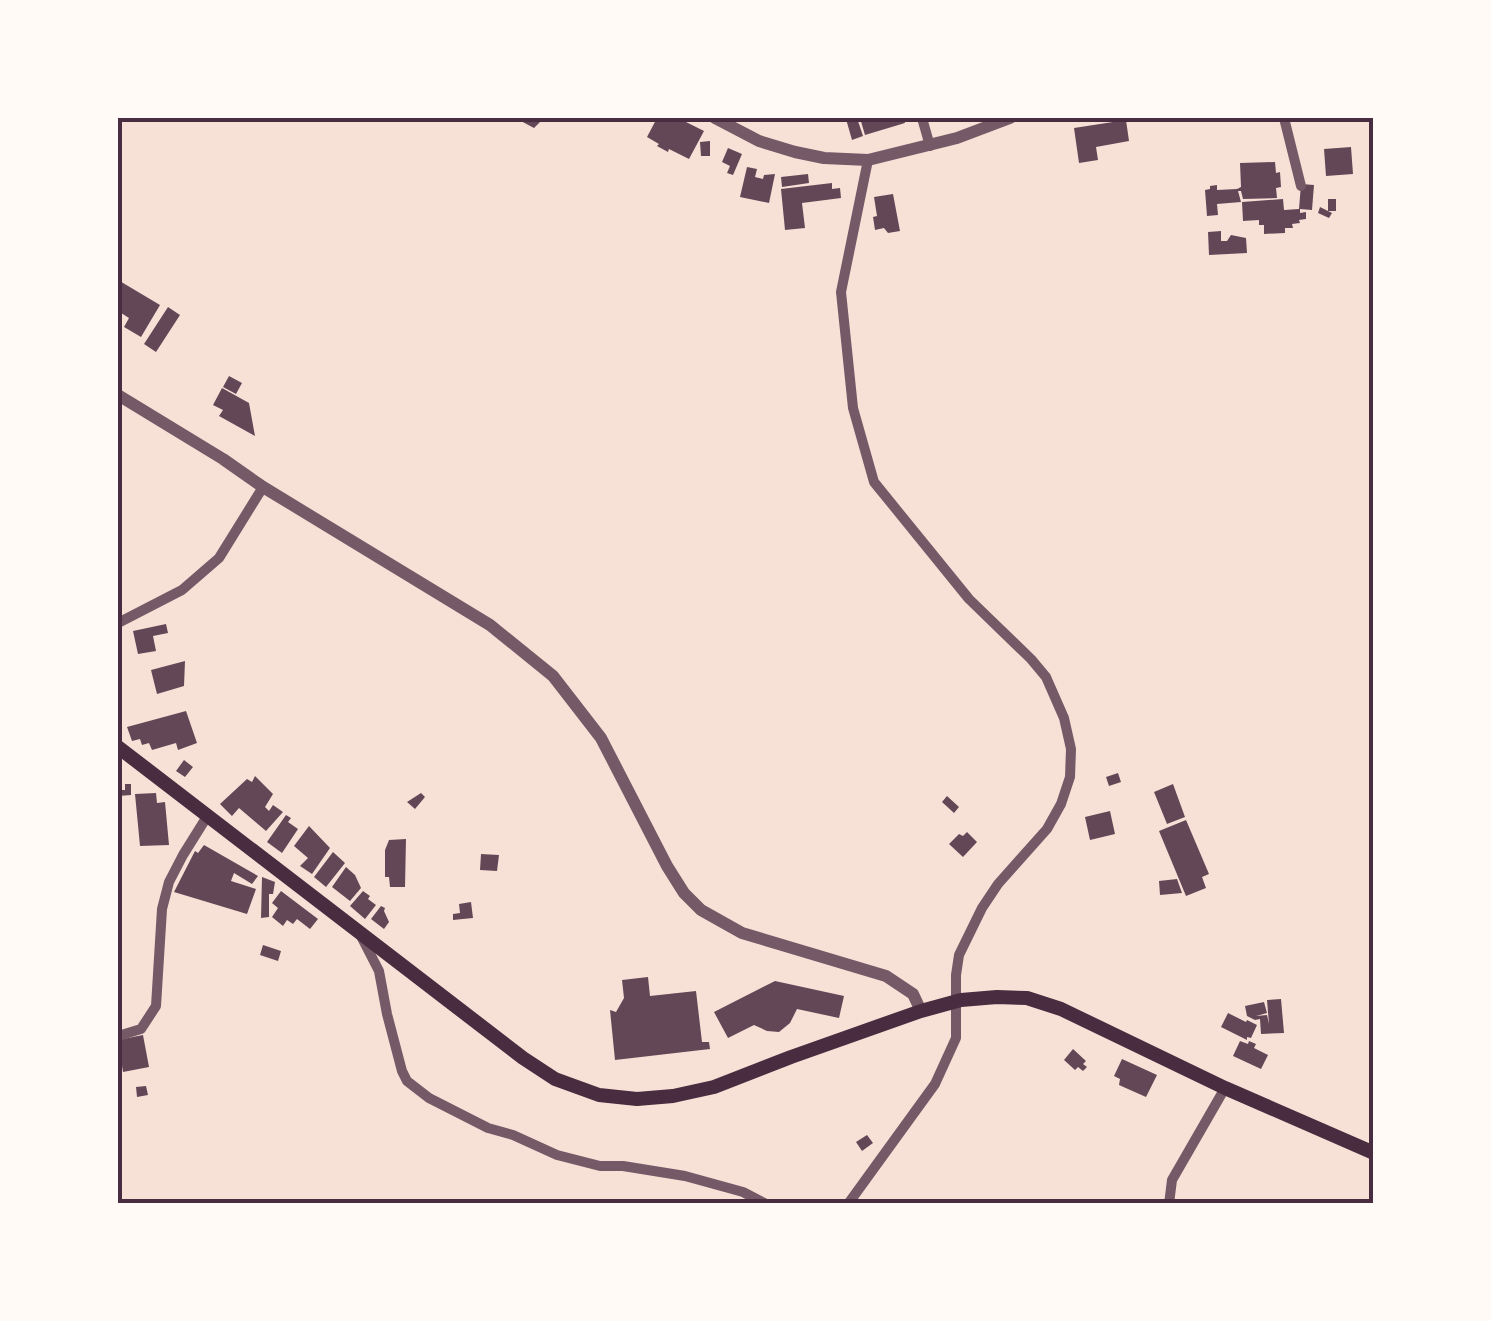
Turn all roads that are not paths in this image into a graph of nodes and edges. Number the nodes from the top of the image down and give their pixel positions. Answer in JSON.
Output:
{"nodes":[{"id":1,"x":715,"y":118,"type":"edge"},
{"id":2,"x":922,"y":118,"type":"edge"},
{"id":3,"x":1010,"y":118,"type":"edge"},
{"id":4,"x":1284,"y":118,"type":"edge"},
{"id":5,"x":930,"y":146,"type":"junction"},
{"id":6,"x":868,"y":160,"type":"junction"},
{"id":7,"x":1301,"y":186,"type":"dead end"},
{"id":8,"x":118,"y":395,"type":"edge"},
{"id":9,"x":262,"y":487,"type":"junction"},
{"id":10,"x":118,"y":624,"type":"edge"},
{"id":11,"x":118,"y":747,"type":"edge"},
{"id":12,"x":208,"y":815,"type":"junction"},
{"id":13,"x":360,"y":932,"type":"junction"},
{"id":14,"x":921,"y":1011,"type":"junction"},
{"id":15,"x":118,"y":1036,"type":"edge"},
{"id":16,"x":1225,"y":1088,"type":"junction"},
{"id":17,"x":1374,"y":1153,"type":"edge"},
{"id":18,"x":766,"y":1204,"type":"edge"},
{"id":19,"x":848,"y":1204,"type":"edge"},
{"id":20,"x":1169,"y":1204,"type":"edge"}],
"edges":[{"from":1,"to":6,"type":"street"},
{"from":2,"to":5,"type":"street"},
{"from":3,"to":5,"type":"street"},
{"from":4,"to":7,"type":"street"},
{"from":5,"to":6,"type":"street"},
{"from":6,"to":19,"type":"street"},
{"from":8,"to":9,"type":"street"},
{"from":9,"to":10,"type":"street"},
{"from":9,"to":14,"type":"street"},
{"from":11,"to":12,"type":"main road"},
{"from":12,"to":13,"type":"main road"},
{"from":12,"to":15,"type":"street"},
{"from":13,"to":14,"type":"main road"},
{"from":13,"to":18,"type":"street"},
{"from":14,"to":16,"type":"main road"},
{"from":16,"to":17,"type":"main road"},
{"from":16,"to":20,"type":"street"}]}
